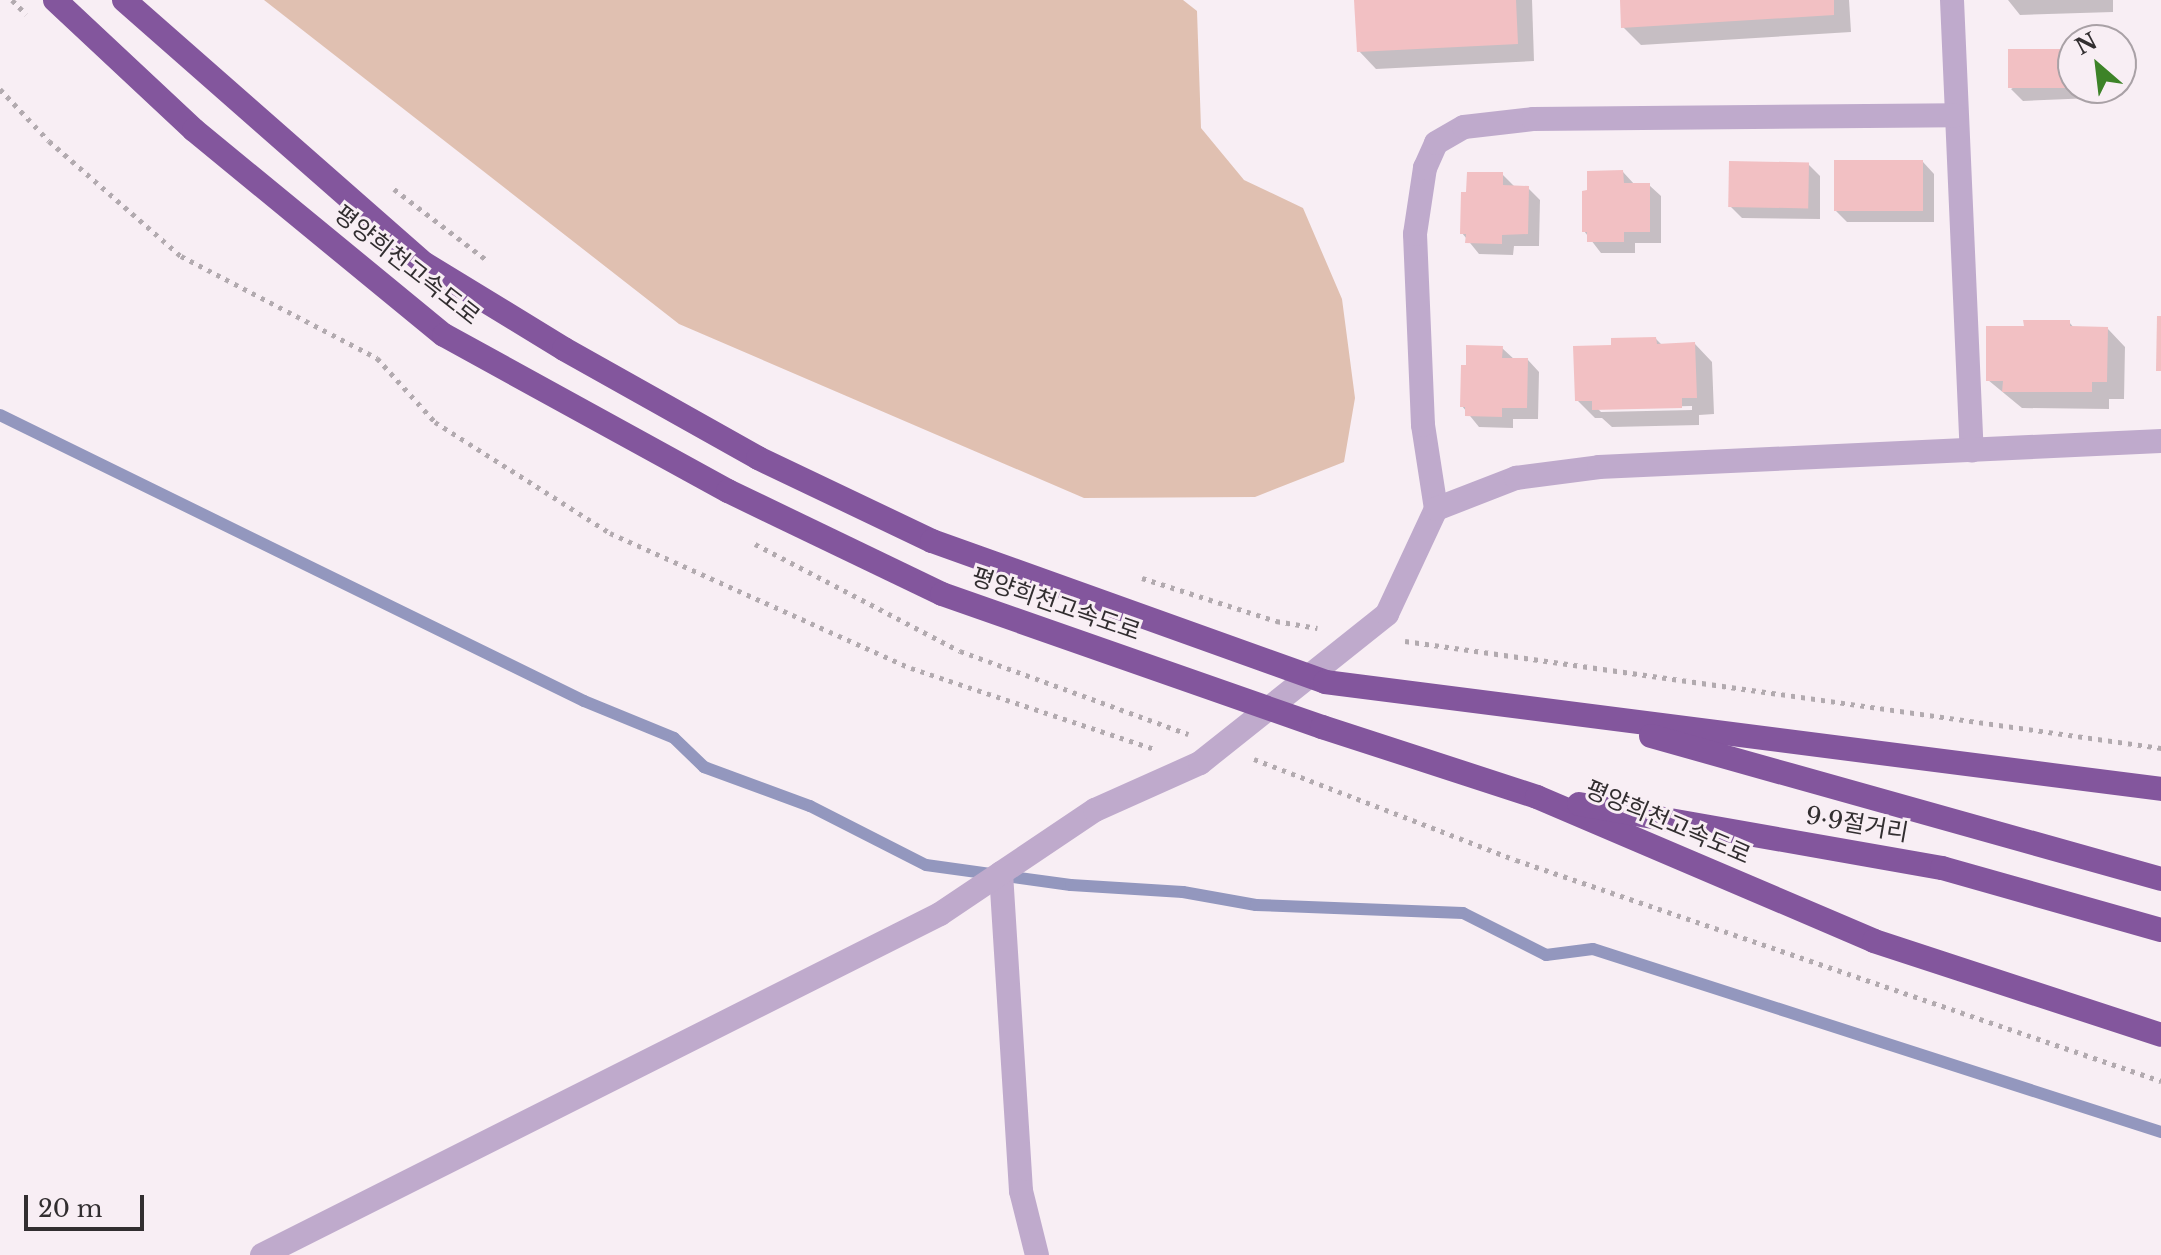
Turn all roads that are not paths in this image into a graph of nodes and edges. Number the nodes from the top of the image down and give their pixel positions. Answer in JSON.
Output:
{"nodes":[{"id":1,"x":55,"y":0,"type":"edge"},
{"id":2,"x":124,"y":0,"type":"edge"},
{"id":3,"x":1952,"y":0,"type":"edge"},
{"id":4,"x":1955,"y":115,"type":"junction"},
{"id":5,"x":2161,"y":441,"type":"edge"},
{"id":6,"x":1972,"y":451,"type":"junction"},
{"id":7,"x":1436,"y":509,"type":"junction"},
{"id":8,"x":1308,"y":676,"type":"junction"},
{"id":9,"x":1269,"y":708,"type":"junction"},
{"id":10,"x":1581,"y":716,"type":"junction"},
{"id":11,"x":2161,"y":789,"type":"edge"},
{"id":12,"x":1537,"y":797,"type":"junction"},
{"id":13,"x":1001,"y":873,"type":"junction"},
{"id":14,"x":2161,"y":879,"type":"edge"},
{"id":15,"x":2161,"y":930,"type":"edge"},
{"id":16,"x":2161,"y":1035,"type":"edge"},
{"id":17,"x":262,"y":1255,"type":"edge"},
{"id":18,"x":1037,"y":1255,"type":"edge"}],
"edges":[{"from":1,"to":9,"type":"highway","name":"평양희천고속도로"},
{"from":2,"to":8,"type":"highway","name":"평양희천고속도로"},
{"from":3,"to":4,"type":"street"},
{"from":4,"to":6,"type":"street"},
{"from":4,"to":7,"type":"street"},
{"from":5,"to":6,"type":"street"},
{"from":6,"to":7,"type":"street"},
{"from":7,"to":8,"type":"street"},
{"from":8,"to":9,"type":"street"},
{"from":8,"to":10,"type":"highway","name":"평양희천고속도로"},
{"from":9,"to":12,"type":"highway","name":"평양희천고속도로"},
{"from":9,"to":13,"type":"street"},
{"from":10,"to":11,"type":"highway","name":"평양희천고속도로"},
{"from":10,"to":14,"type":"highway","name":"9·9절거리"},
{"from":12,"to":15,"type":"highway","name":"9·9절거리"},
{"from":12,"to":16,"type":"highway","name":"평양희천고속도로"},
{"from":13,"to":17,"type":"street"},
{"from":13,"to":18,"type":"street"}]}
